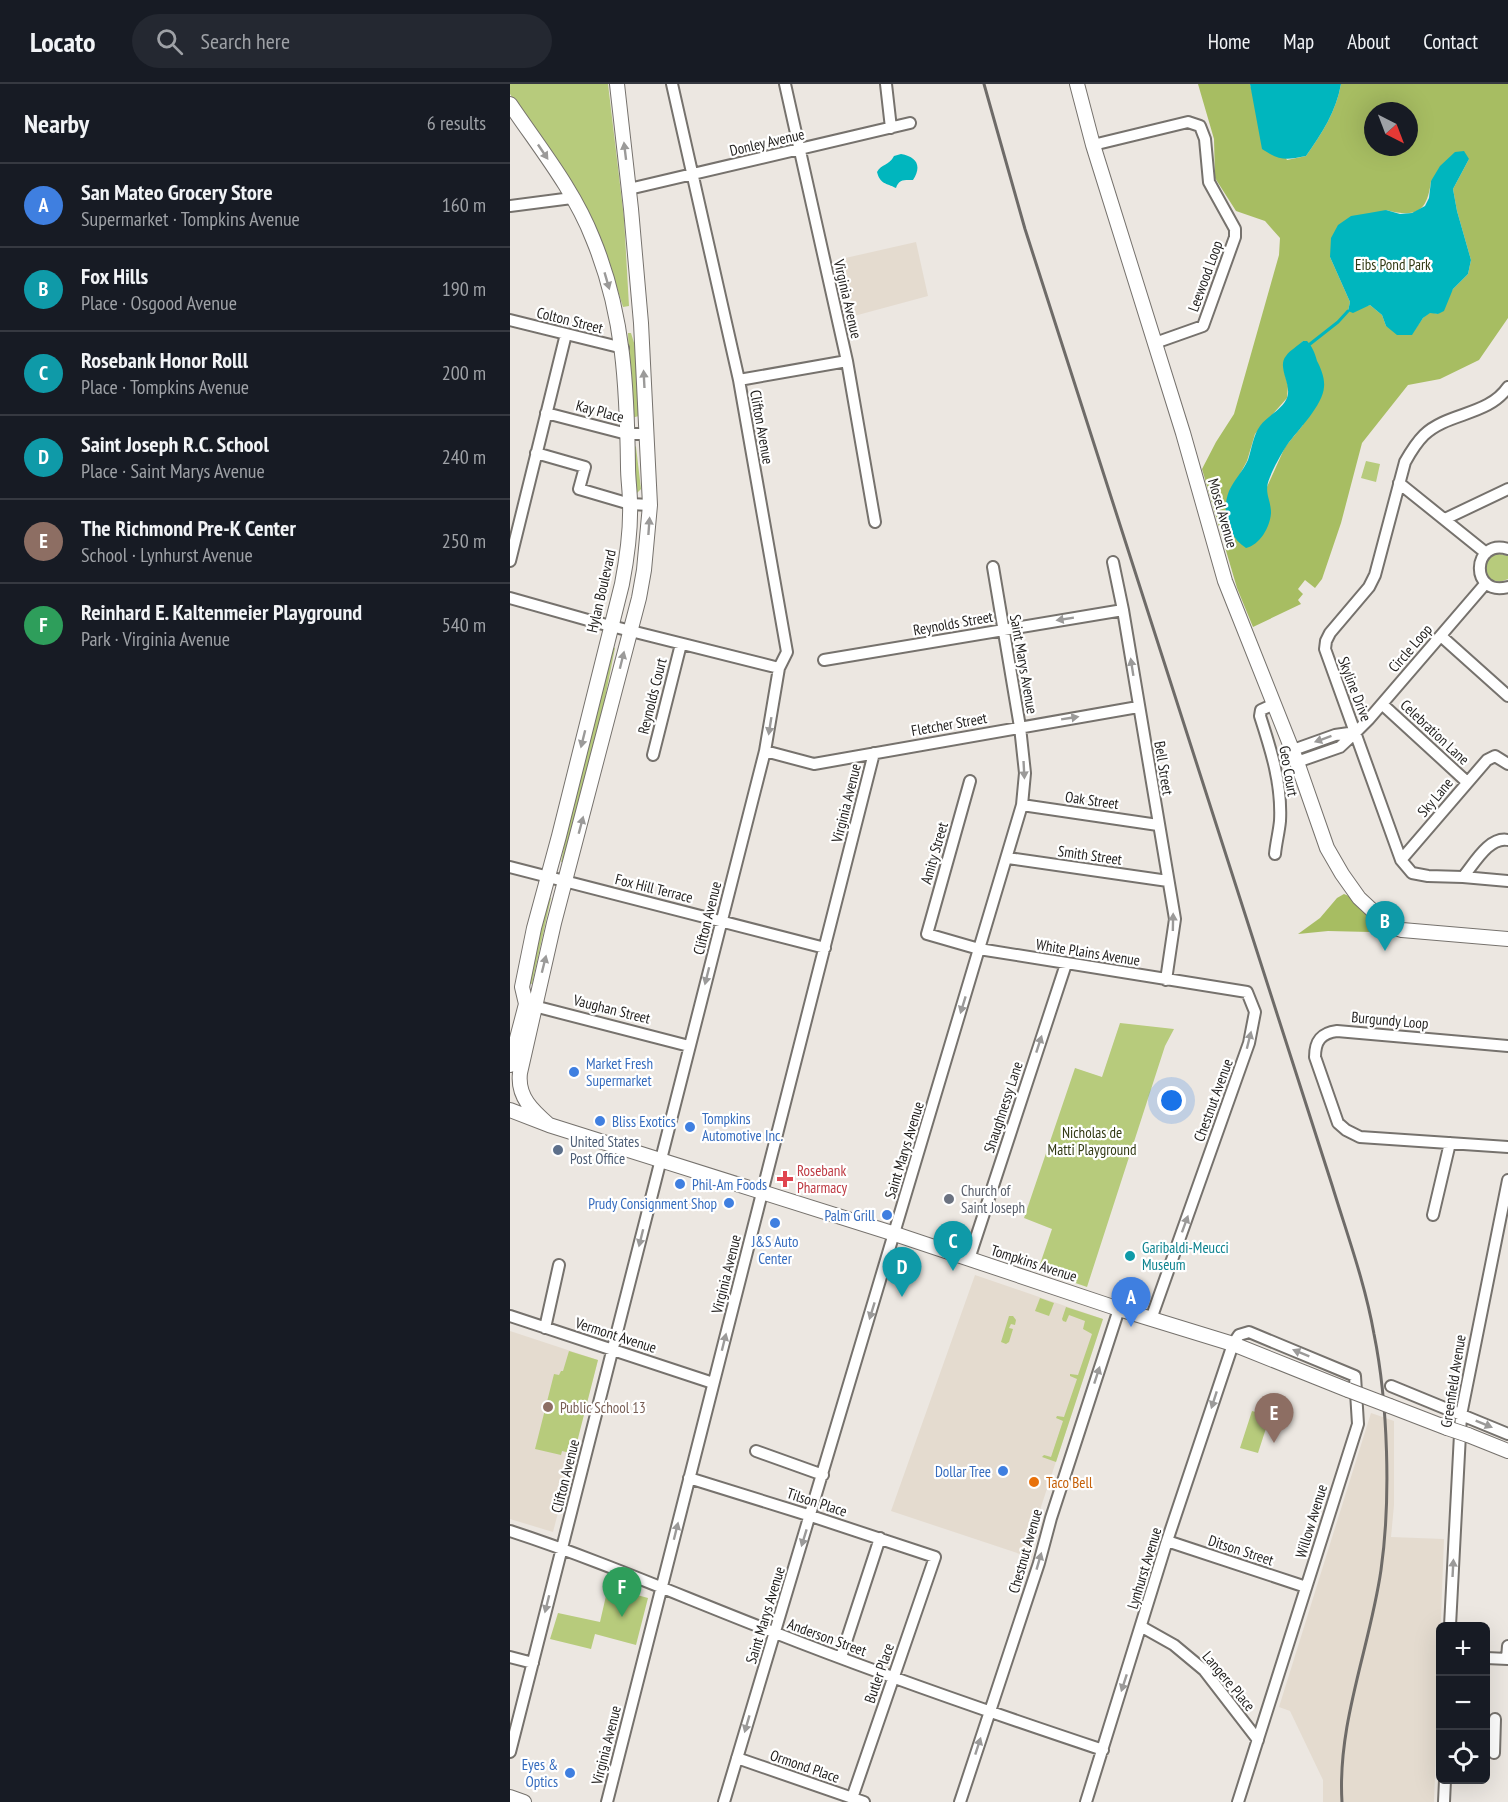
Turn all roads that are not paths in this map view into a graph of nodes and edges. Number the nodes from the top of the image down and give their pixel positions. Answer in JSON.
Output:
{"nodes":[{"id":1,"x":617,"y":84,"type":"edge"},
{"id":2,"x":672,"y":84,"type":"edge"},
{"id":3,"x":785,"y":84,"type":"edge"},
{"id":4,"x":886,"y":84,"type":"edge"},
{"id":5,"x":1077,"y":84,"type":"edge"},
{"id":6,"x":510,"y":104,"type":"edge"},
{"id":7,"x":910,"y":123,"type":"dead end"},
{"id":8,"x":891,"y":128,"type":"junction"},
{"id":9,"x":1093,"y":145,"type":"junction"},
{"id":10,"x":800,"y":149,"type":"junction"},
{"id":11,"x":692,"y":175,"type":"junction"},
{"id":12,"x":629,"y":189,"type":"junction"},
{"id":13,"x":572,"y":198,"type":"junction"},
{"id":14,"x":510,"y":206,"type":"edge"},
{"id":15,"x":510,"y":320,"type":"edge"},
{"id":16,"x":566,"y":334,"type":"junction"},
{"id":17,"x":1155,"y":343,"type":"junction"},
{"id":18,"x":623,"y":348,"type":"junction"},
{"id":19,"x":847,"y":361,"type":"junction"},
{"id":20,"x":739,"y":380,"type":"junction"},
{"id":21,"x":1508,"y":387,"type":"edge"},
{"id":22,"x":546,"y":413,"type":"junction"},
{"id":23,"x":627,"y":434,"type":"junction"},
{"id":24,"x":646,"y":434,"type":"junction"},
{"id":25,"x":536,"y":453,"type":"junction"},
{"id":26,"x":1399,"y":483,"type":"junction"},
{"id":27,"x":1508,"y":489,"type":"edge"},
{"id":28,"x":630,"y":504,"type":"junction"},
{"id":29,"x":650,"y":505,"type":"junction"},
{"id":30,"x":1445,"y":519,"type":"junction"},
{"id":31,"x":874,"y":522,"type":"dead end"},
{"id":32,"x":1508,"y":549,"type":"edge"},
{"id":33,"x":1486,"y":553,"type":"junction"},
{"id":34,"x":510,"y":561,"type":"edge"},
{"id":35,"x":1113,"y":561,"type":"dead end"},
{"id":36,"x":993,"y":567,"type":"dead end"},
{"id":37,"x":1486,"y":583,"type":"junction"},
{"id":38,"x":1508,"y":587,"type":"edge"},
{"id":39,"x":510,"y":598,"type":"edge"},
{"id":40,"x":1123,"y":610,"type":"junction"},
{"id":41,"x":610,"y":626,"type":"junction"},
{"id":42,"x":1003,"y":629,"type":"junction"},
{"id":43,"x":629,"y":631,"type":"junction"},
{"id":44,"x":1441,"y":636,"type":"junction"},
{"id":45,"x":681,"y":644,"type":"junction"},
{"id":46,"x":824,"y":660,"type":"dead end"},
{"id":47,"x":779,"y":668,"type":"junction"},
{"id":48,"x":1508,"y":696,"type":"edge"},
{"id":49,"x":1274,"y":704,"type":"junction"},
{"id":50,"x":1382,"y":704,"type":"junction"},
{"id":51,"x":1138,"y":707,"type":"junction"},
{"id":52,"x":1020,"y":727,"type":"junction"},
{"id":53,"x":1356,"y":732,"type":"junction"},
{"id":54,"x":765,"y":751,"type":"junction"},
{"id":55,"x":874,"y":753,"type":"junction"},
{"id":56,"x":653,"y":755,"type":"dead end"},
{"id":57,"x":1295,"y":756,"type":"junction"},
{"id":58,"x":1508,"y":764,"type":"edge"},
{"id":59,"x":969,"y":781,"type":"dead end"},
{"id":60,"x":1467,"y":782,"type":"junction"},
{"id":61,"x":1022,"y":805,"type":"junction"},
{"id":62,"x":1158,"y":825,"type":"junction"},
{"id":63,"x":1508,"y":840,"type":"edge"},
{"id":64,"x":1275,"y":854,"type":"dead end"},
{"id":65,"x":1008,"y":858,"type":"junction"},
{"id":66,"x":1401,"y":860,"type":"junction"},
{"id":67,"x":510,"y":867,"type":"edge"},
{"id":68,"x":548,"y":877,"type":"junction"},
{"id":69,"x":1463,"y":877,"type":"junction"},
{"id":70,"x":565,"y":881,"type":"junction"},
{"id":71,"x":1168,"y":881,"type":"junction"},
{"id":72,"x":1508,"y":881,"type":"edge"},
{"id":73,"x":721,"y":921,"type":"junction"},
{"id":74,"x":927,"y":934,"type":"joint"},
{"id":75,"x":1508,"y":939,"type":"edge"},
{"id":76,"x":825,"y":948,"type":"junction"},
{"id":77,"x":979,"y":949,"type":"junction"},
{"id":78,"x":1066,"y":964,"type":"junction"},
{"id":79,"x":1166,"y":980,"type":"junction"},
{"id":80,"x":1247,"y":992,"type":"joint"},
{"id":81,"x":530,"y":1005,"type":"junction"},
{"id":82,"x":513,"y":1039,"type":"edge"},
{"id":83,"x":689,"y":1046,"type":"junction"},
{"id":84,"x":1508,"y":1046,"type":"edge"},
{"id":85,"x":510,"y":1065,"type":"edge"},
{"id":86,"x":510,"y":1110,"type":"edge"},
{"id":87,"x":549,"y":1125,"type":"junction"},
{"id":88,"x":1450,"y":1143,"type":"junction"},
{"id":89,"x":1508,"y":1148,"type":"edge"},
{"id":90,"x":661,"y":1161,"type":"junction"},
{"id":91,"x":1508,"y":1180,"type":"edge"},
{"id":92,"x":762,"y":1193,"type":"junction"},
{"id":93,"x":1433,"y":1215,"type":"dead end"},
{"id":94,"x":895,"y":1234,"type":"junction"},
{"id":95,"x":969,"y":1259,"type":"junction"},
{"id":96,"x":560,"y":1265,"type":"dead end"},
{"id":97,"x":1119,"y":1309,"type":"junction"},
{"id":98,"x":510,"y":1316,"type":"edge"},
{"id":99,"x":1151,"y":1319,"type":"junction"},
{"id":100,"x":545,"y":1328,"type":"junction"},
{"id":101,"x":1233,"y":1344,"type":"junction"},
{"id":102,"x":612,"y":1349,"type":"junction"},
{"id":103,"x":713,"y":1383,"type":"junction"},
{"id":104,"x":1391,"y":1386,"type":"dead end"},
{"id":105,"x":1461,"y":1415,"type":"junction"},
{"id":106,"x":1508,"y":1434,"type":"edge"},
{"id":107,"x":756,"y":1450,"type":"dead end"},
{"id":108,"x":1508,"y":1451,"type":"edge"},
{"id":109,"x":823,"y":1475,"type":"junction"},
{"id":110,"x":689,"y":1478,"type":"junction"},
{"id":111,"x":811,"y":1516,"type":"junction"},
{"id":112,"x":510,"y":1531,"type":"edge"},
{"id":113,"x":880,"y":1538,"type":"junction"},
{"id":114,"x":1167,"y":1541,"type":"junction"},
{"id":115,"x":562,"y":1548,"type":"junction"},
{"id":116,"x":935,"y":1557,"type":"joint"},
{"id":117,"x":1306,"y":1587,"type":"junction"},
{"id":118,"x":661,"y":1588,"type":"junction"},
{"id":119,"x":1450,"y":1622,"type":"edge"},
{"id":120,"x":1142,"y":1627,"type":"junction"},
{"id":121,"x":774,"y":1633,"type":"junction"},
{"id":122,"x":1508,"y":1646,"type":"edge"},
{"id":123,"x":510,"y":1657,"type":"edge"},
{"id":124,"x":841,"y":1657,"type":"junction"},
{"id":125,"x":1490,"y":1658,"type":"edge"},
{"id":126,"x":1507,"y":1659,"type":"edge"},
{"id":127,"x":532,"y":1663,"type":"junction"},
{"id":128,"x":894,"y":1678,"type":"junction"},
{"id":129,"x":989,"y":1712,"type":"junction"},
{"id":130,"x":1496,"y":1719,"type":"dead end"},
{"id":131,"x":1490,"y":1733,"type":"edge"},
{"id":132,"x":1258,"y":1740,"type":"junction"},
{"id":133,"x":1102,"y":1750,"type":"junction"},
{"id":134,"x":510,"y":1752,"type":"edge"},
{"id":135,"x":1494,"y":1754,"type":"dead end"},
{"id":136,"x":737,"y":1758,"type":"junction"},
{"id":137,"x":1445,"y":1784,"type":"edge"},
{"id":138,"x":510,"y":1797,"type":"edge"},
{"id":139,"x":852,"y":1798,"type":"junction"},
{"id":140,"x":524,"y":1802,"type":"edge"},
{"id":141,"x":607,"y":1802,"type":"edge"},
{"id":142,"x":724,"y":1802,"type":"edge"},
{"id":143,"x":864,"y":1802,"type":"edge"},
{"id":144,"x":960,"y":1802,"type":"edge"},
{"id":145,"x":1086,"y":1802,"type":"edge"},
{"id":146,"x":1238,"y":1802,"type":"edge"},
{"id":147,"x":1444,"y":1802,"type":"edge"}],
"edges":[{"from":12,"to":1,"type":"main road","name":"Hylan Boulevard","one_way":true},
{"from":2,"to":11,"type":"street","name":"Clifton Avenue"},
{"from":3,"to":10,"type":"street","name":"Virginia Avenue"},
{"from":4,"to":8,"type":"street"},
{"from":5,"to":9,"type":"main road","name":"Mosel Avenue"},
{"from":6,"to":13,"type":"main road","name":"Hylan Boulevard","one_way":true},
{"from":7,"to":8,"type":"street","name":"Donley Avenue"},
{"from":8,"to":10,"type":"street","name":"Donley Avenue"},
{"from":9,"to":17,"type":"main road","name":"Mosel Avenue"},
{"from":9,"to":17,"type":"street","name":"Leewood Loop"},
{"from":10,"to":11,"type":"street","name":"Donley Avenue"},
{"from":10,"to":19,"type":"street","name":"Virginia Avenue"},
{"from":11,"to":12,"type":"street","name":"Donley Avenue"},
{"from":11,"to":20,"type":"street","name":"Clifton Avenue"},
{"from":24,"to":12,"type":"main road","name":"Hylan Boulevard","one_way":true},
{"from":13,"to":14,"type":"street"},
{"from":13,"to":18,"type":"main road","name":"Hylan Boulevard","one_way":true},
{"from":15,"to":16,"type":"street","name":"Colton Street"},
{"from":16,"to":18,"type":"street","name":"Colton Street"},
{"from":16,"to":22,"type":"street"},
{"from":17,"to":49,"type":"main road","name":"Mosel Avenue"},
{"from":18,"to":23,"type":"main road","name":"Hylan Boulevard"},
{"from":19,"to":20,"type":"street"},
{"from":19,"to":31,"type":"street","name":"Virginia Avenue"},
{"from":20,"to":47,"type":"street","name":"Clifton Avenue"},
{"from":21,"to":26,"type":"street","name":"Skyline Drive"},
{"from":22,"to":23,"type":"street","name":"Kay Place"},
{"from":22,"to":25,"type":"street"},
{"from":23,"to":24,"type":"street","name":"Kay Place"},
{"from":23,"to":28,"type":"main road","name":"Hylan Boulevard"},
{"from":24,"to":29,"type":"main road","name":"Hylan Boulevard"},
{"from":25,"to":28,"type":"street"},
{"from":25,"to":34,"type":"street"},
{"from":26,"to":30,"type":"street"},
{"from":26,"to":53,"type":"street","name":"Skyline Drive"},
{"from":27,"to":30,"type":"street"},
{"from":28,"to":29,"type":"street"},
{"from":28,"to":41,"type":"main road","name":"Hylan Boulevard"},
{"from":43,"to":29,"type":"main road","name":"Hylan Boulevard","one_way":true},
{"from":30,"to":33,"type":"street"},
{"from":32,"to":33,"type":"street"},
{"from":33,"to":37,"type":"street"},
{"from":35,"to":40,"type":"street","name":"Bell Street"},
{"from":36,"to":42,"type":"street","name":"Saint Marys Avenue"},
{"from":37,"to":38,"type":"street"},
{"from":37,"to":44,"type":"street","name":"Circle Loop"},
{"from":39,"to":41,"type":"street"},
{"from":40,"to":42,"type":"street","name":"Reynolds Street","one_way":true},
{"from":51,"to":40,"type":"street","name":"Bell Street","one_way":true},
{"from":41,"to":43,"type":"street"},
{"from":41,"to":68,"type":"main road","name":"Hylan Boulevard","one_way":true},
{"from":42,"to":46,"type":"street","name":"Reynolds Street"},
{"from":42,"to":52,"type":"street","name":"Saint Marys Avenue"},
{"from":43,"to":45,"type":"street"},
{"from":70,"to":43,"type":"main road","name":"Hylan Boulevard","one_way":true},
{"from":44,"to":48,"type":"street"},
{"from":44,"to":50,"type":"street","name":"Circle Loop"},
{"from":45,"to":47,"type":"street"},
{"from":45,"to":56,"type":"street","name":"Reynolds Court"},
{"from":47,"to":54,"type":"street","name":"Clifton Avenue","one_way":true},
{"from":49,"to":57,"type":"main road","name":"Mosel Avenue"},
{"from":49,"to":64,"type":"street","name":"Geo Court"},
{"from":50,"to":53,"type":"street","name":"Circle Loop"},
{"from":50,"to":60,"type":"street","name":"Celebration Lane"},
{"from":52,"to":51,"type":"street","name":"Fletcher Street","one_way":true},
{"from":51,"to":62,"type":"street","name":"Bell Street"},
{"from":52,"to":55,"type":"street","name":"Fletcher Street"},
{"from":52,"to":61,"type":"street","name":"Saint Marys Avenue","one_way":true},
{"from":53,"to":57,"type":"street","name":"Circle Loop"},
{"from":53,"to":66,"type":"street","name":"Skyline Drive"},
{"from":54,"to":55,"type":"street","name":"Fletcher Street"},
{"from":54,"to":73,"type":"street","name":"Clifton Avenue"},
{"from":55,"to":76,"type":"street","name":"Virginia Avenue"},
{"from":57,"to":75,"type":"main road","name":"Mosel Avenue"},
{"from":58,"to":60,"type":"street","name":"Sky Lane"},
{"from":59,"to":74,"type":"street","name":"Amity Street"},
{"from":60,"to":66,"type":"street","name":"Sky Lane"},
{"from":61,"to":62,"type":"street","name":"Oak Street"},
{"from":61,"to":65,"type":"street","name":"Saint Marys Avenue"},
{"from":62,"to":71,"type":"street","name":"Bell Street"},
{"from":63,"to":69,"type":"street"},
{"from":65,"to":71,"type":"street","name":"Smith Street"},
{"from":65,"to":77,"type":"street","name":"Saint Marys Avenue"},
{"from":66,"to":69,"type":"street"},
{"from":67,"to":68,"type":"street","name":"Fox Hill Terrace"},
{"from":68,"to":70,"type":"street","name":"Fox Hill Terrace"},
{"from":68,"to":81,"type":"main road","name":"Hylan Boulevard"},
{"from":69,"to":72,"type":"street"},
{"from":70,"to":73,"type":"street","name":"Fox Hill Terrace"},
{"from":81,"to":70,"type":"main road","name":"Hylan Boulevard","one_way":true},
{"from":79,"to":71,"type":"street","name":"Bell Street","one_way":true},
{"from":73,"to":76,"type":"street","name":"Fox Hill Terrace"},
{"from":73,"to":83,"type":"street","name":"Clifton Avenue","one_way":true},
{"from":74,"to":77,"type":"street","name":"White Plains Avenue"},
{"from":76,"to":92,"type":"street","name":"Virginia Avenue"},
{"from":77,"to":78,"type":"street","name":"White Plains Avenue"},
{"from":77,"to":94,"type":"street","name":"Saint Marys Avenue","one_way":true},
{"from":78,"to":79,"type":"street","name":"White Plains Avenue"},
{"from":95,"to":78,"type":"street","name":"Shaughnessy Lane","one_way":true},
{"from":79,"to":80,"type":"street","name":"White Plains Avenue"},
{"from":99,"to":80,"type":"street","name":"Chestnut Avenue","one_way":true},
{"from":81,"to":82,"type":"main road","name":"Hylan Boulevard"},
{"from":81,"to":83,"type":"street","name":"Vaughan Street"},
{"from":81,"to":87,"type":"main road"},
{"from":82,"to":85,"type":"main road","name":"Hylan Boulevard"},
{"from":83,"to":90,"type":"street","name":"Clifton Avenue"},
{"from":84,"to":88,"type":"street","name":"Burgundy Loop"},
{"from":86,"to":87,"type":"main road","name":"Tompkins Avenue"},
{"from":87,"to":90,"type":"main road","name":"Tompkins Avenue"},
{"from":88,"to":89,"type":"street","name":"Burgundy Loop"},
{"from":88,"to":93,"type":"street"},
{"from":90,"to":92,"type":"main road","name":"Tompkins Avenue"},
{"from":90,"to":102,"type":"street","name":"Clifton Avenue","one_way":true},
{"from":91,"to":105,"type":"street","name":"Greenfield Avenue"},
{"from":92,"to":94,"type":"main road","name":"Tompkins Avenue"},
{"from":103,"to":92,"type":"street","name":"Virginia Avenue","one_way":true},
{"from":94,"to":95,"type":"main road","name":"Tompkins Avenue"},
{"from":94,"to":109,"type":"street","name":"Saint Marys Avenue","one_way":true},
{"from":95,"to":97,"type":"main road","name":"Tompkins Avenue"},
{"from":96,"to":100,"type":"street"},
{"from":97,"to":99,"type":"main road","name":"Tompkins Avenue"},
{"from":129,"to":97,"type":"street","name":"Chestnut Avenue","one_way":true},
{"from":98,"to":100,"type":"street","name":"Vermont Avenue"},
{"from":99,"to":101,"type":"main road","name":"Tompkins Avenue"},
{"from":100,"to":102,"type":"street","name":"Vermont Avenue"},
{"from":101,"to":108,"type":"main road","name":"Tompkins Avenue","bridge":true},
{"from":101,"to":114,"type":"street","name":"Lynhurst Avenue","one_way":true},
{"from":117,"to":101,"type":"street","name":"Willow Avenue","one_way":true},
{"from":102,"to":103,"type":"street","name":"Vermont Avenue"},
{"from":102,"to":115,"type":"street","name":"Clifton Avenue"},
{"from":103,"to":110,"type":"street","name":"Virginia Avenue"},
{"from":104,"to":105,"type":"street"},
{"from":105,"to":106,"type":"street","one_way":true},
{"from":119,"to":105,"type":"street","name":"Greenfield Avenue","one_way":true},
{"from":107,"to":109,"type":"street"},
{"from":109,"to":111,"type":"street","name":"Saint Marys Avenue"},
{"from":110,"to":111,"type":"street","name":"Tilson Place"},
{"from":118,"to":110,"type":"street","name":"Virginia Avenue","one_way":true},
{"from":111,"to":113,"type":"street","name":"Tilson Place"},
{"from":111,"to":121,"type":"street","name":"Saint Marys Avenue","one_way":true},
{"from":112,"to":115,"type":"street","name":"Anderson Street"},
{"from":113,"to":116,"type":"street","name":"Tilson Place"},
{"from":113,"to":124,"type":"street"},
{"from":114,"to":117,"type":"street","name":"Ditson Street"},
{"from":114,"to":120,"type":"street","name":"Lynhurst Avenue"},
{"from":115,"to":118,"type":"street","name":"Anderson Street"},
{"from":115,"to":127,"type":"street","name":"Clifton Avenue","one_way":true},
{"from":116,"to":128,"type":"street","name":"Butler Place"},
{"from":117,"to":132,"type":"street","name":"Willow Avenue"},
{"from":118,"to":121,"type":"street","name":"Anderson Street"},
{"from":118,"to":141,"type":"street","name":"Virginia Avenue"},
{"from":120,"to":132,"type":"street","name":"Langere Place"},
{"from":120,"to":133,"type":"street","name":"Lynhurst Avenue","one_way":true},
{"from":121,"to":124,"type":"street","name":"Anderson Street"},
{"from":121,"to":136,"type":"street","name":"Saint Marys Avenue","one_way":true},
{"from":122,"to":126,"type":"street"},
{"from":123,"to":127,"type":"street"},
{"from":124,"to":128,"type":"street","name":"Anderson Street"},
{"from":125,"to":126,"type":"street"},
{"from":127,"to":134,"type":"street","name":"Clifton Avenue"},
{"from":128,"to":129,"type":"street","name":"Anderson Street"},
{"from":128,"to":139,"type":"street","name":"Butler Place"},
{"from":129,"to":133,"type":"street","name":"Anderson Street"},
{"from":144,"to":129,"type":"street","name":"Chestnut Avenue","one_way":true},
{"from":130,"to":131,"type":"street"},
{"from":131,"to":135,"type":"street"},
{"from":132,"to":146,"type":"street","name":"Willow Avenue"},
{"from":133,"to":145,"type":"street","name":"Lynhurst Avenue"},
{"from":136,"to":139,"type":"street","name":"Ormond Place"},
{"from":136,"to":142,"type":"street","name":"Saint Marys Avenue"},
{"from":137,"to":147,"type":"street"},
{"from":138,"to":140,"type":"main road"},
{"from":139,"to":143,"type":"street","name":"Ormond Place"}]}
